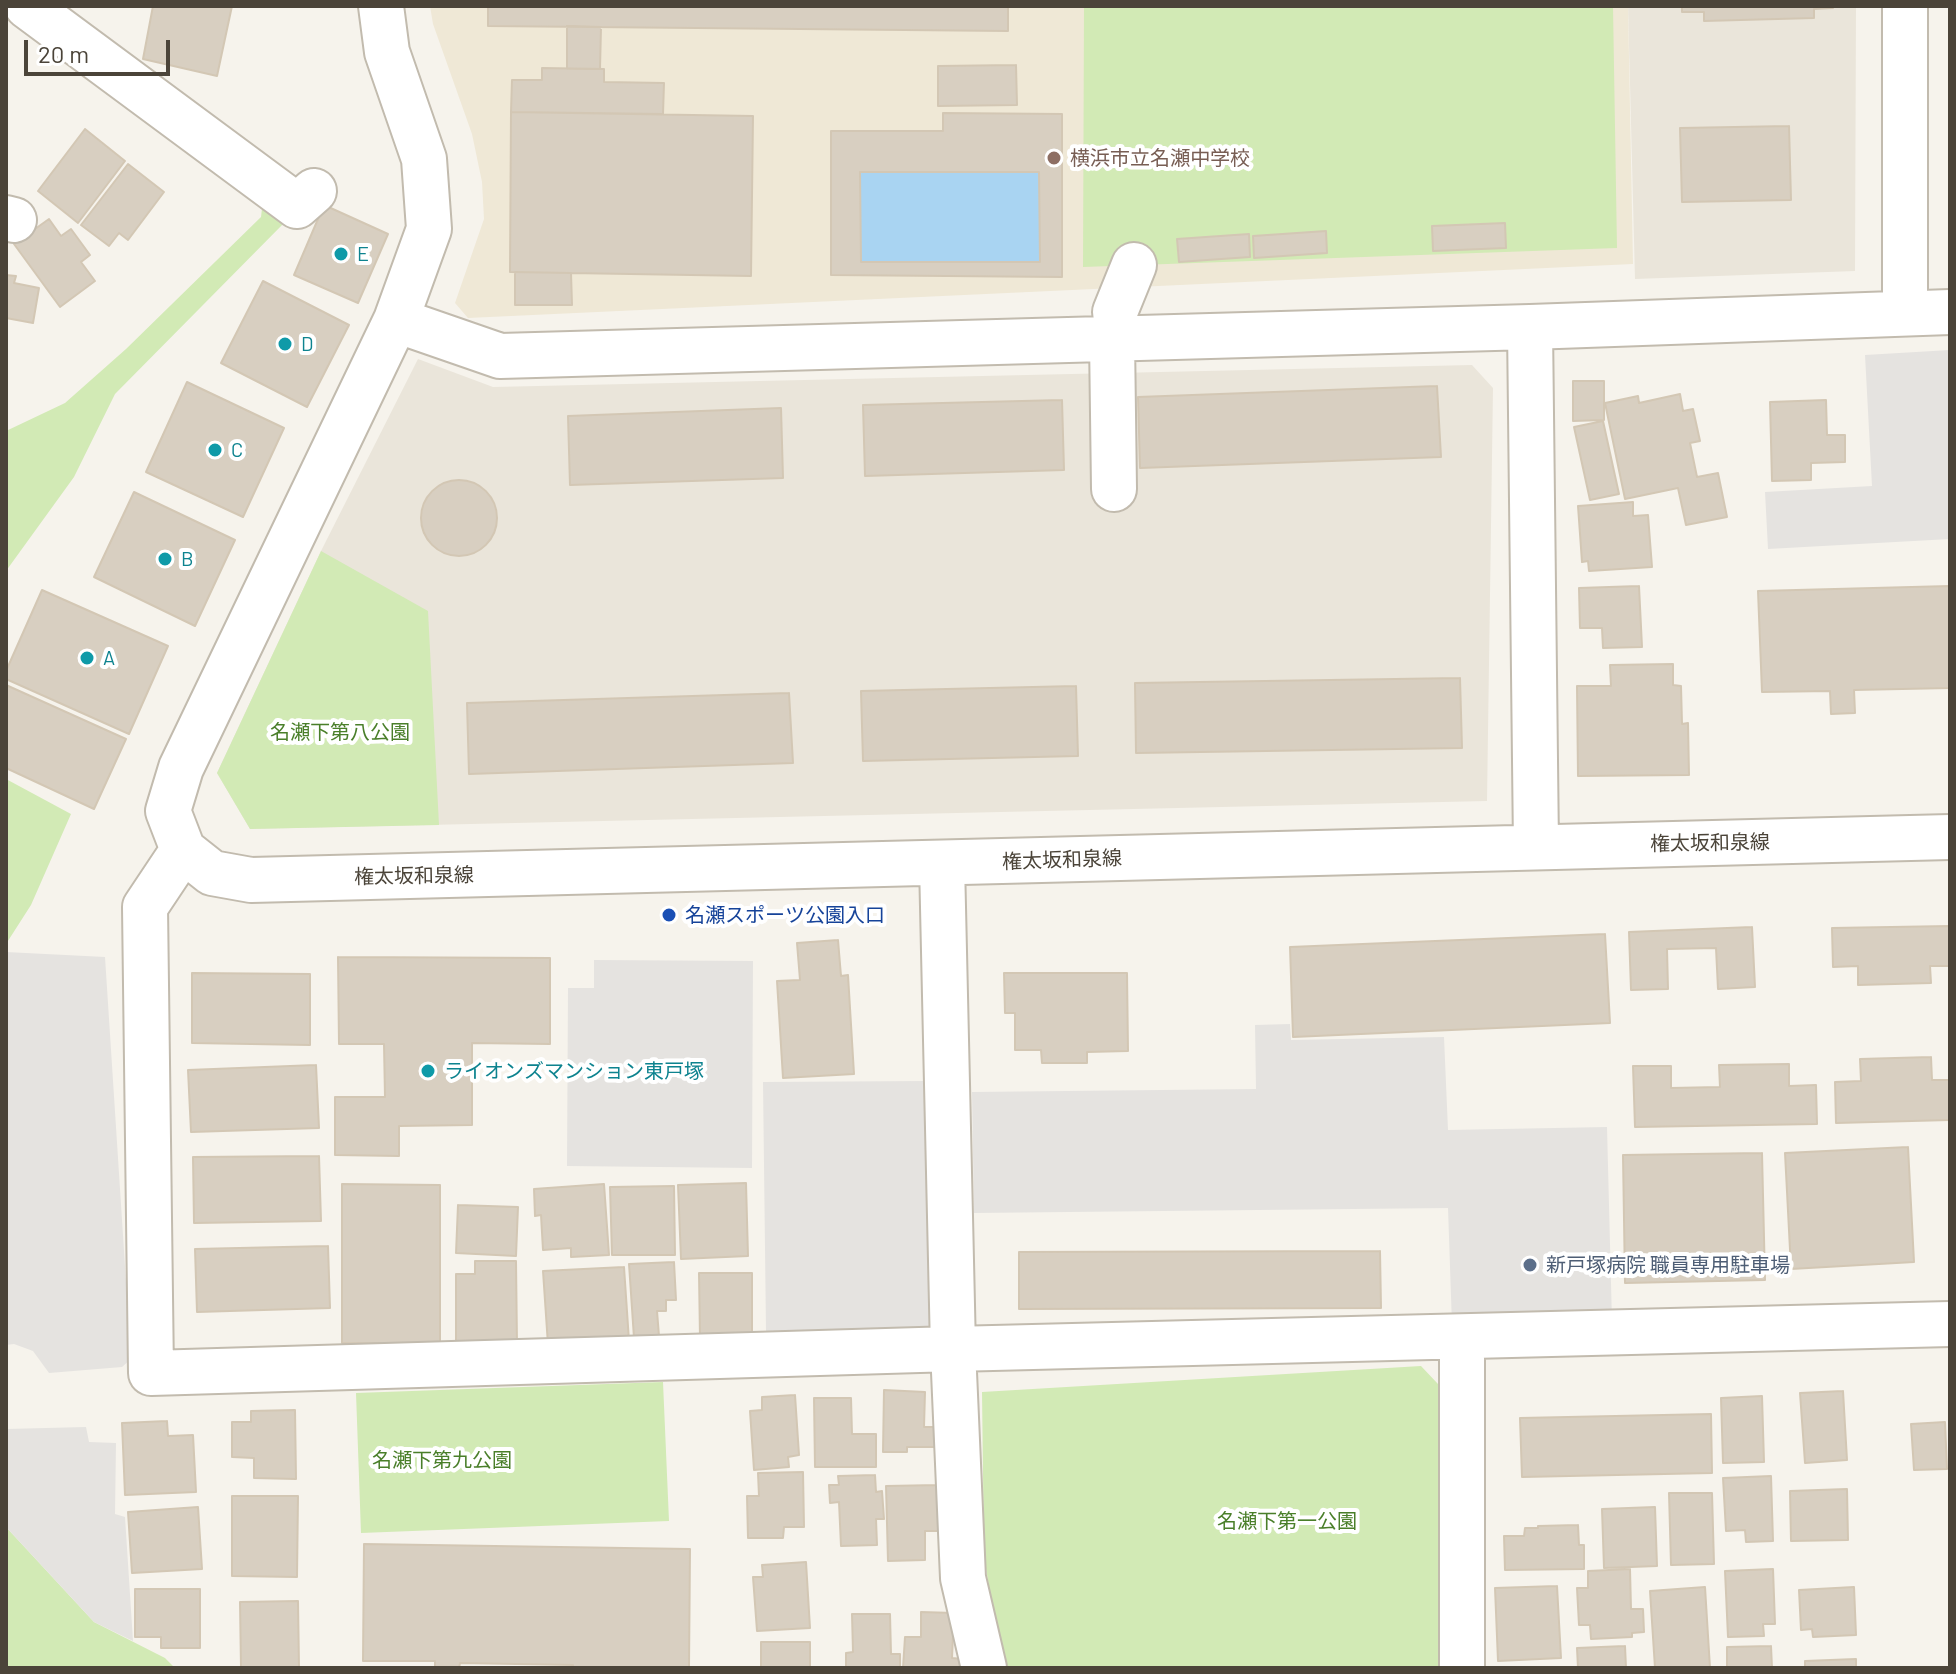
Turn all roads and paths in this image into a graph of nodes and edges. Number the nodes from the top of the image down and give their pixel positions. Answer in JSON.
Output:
{"nodes":[{"id":1,"x":27,"y":6,"type":"edge"},
{"id":2,"x":381,"y":6,"type":"edge"},
{"id":3,"x":1905,"y":6,"type":"edge"},
{"id":4,"x":314,"y":191,"type":"dead end"},
{"id":5,"x":1134,"y":265,"type":"dead end"},
{"id":6,"x":1950,"y":312,"type":"edge"},
{"id":7,"x":1905,"y":313,"type":"junction"},
{"id":8,"x":396,"y":320,"type":"junction"},
{"id":9,"x":1114,"y":326,"type":"junction"},
{"id":10,"x":1530,"y":327,"type":"junction"},
{"id":11,"x":1114,"y":489,"type":"dead end"},
{"id":12,"x":1950,"y":837,"type":"edge"},
{"id":13,"x":1536,"y":847,"type":"junction"},
{"id":14,"x":183,"y":850,"type":"junction"},
{"id":15,"x":942,"y":863,"type":"junction"},
{"id":16,"x":1950,"y":1324,"type":"edge"},
{"id":17,"x":1462,"y":1337,"type":"junction"},
{"id":18,"x":953,"y":1349,"type":"junction"},
{"id":19,"x":984,"y":1668,"type":"edge"},
{"id":20,"x":1462,"y":1668,"type":"edge"}],
"edges":[{"from":1,"to":4,"type":"street"},
{"from":2,"to":8,"type":"street"},
{"from":3,"to":7,"type":"street"},
{"from":5,"to":9,"type":"street"},
{"from":6,"to":7,"type":"street"},
{"from":7,"to":10,"type":"street"},
{"from":8,"to":9,"type":"street"},
{"from":8,"to":14,"type":"street"},
{"from":9,"to":10,"type":"street"},
{"from":9,"to":11,"type":"street"},
{"from":10,"to":13,"type":"street"},
{"from":12,"to":13,"type":"street","name":"権太坂和泉線"},
{"from":13,"to":15,"type":"street","name":"権太坂和泉線"},
{"from":14,"to":15,"type":"street","name":"権太坂和泉線"},
{"from":14,"to":18,"type":"street"},
{"from":15,"to":18,"type":"street"},
{"from":16,"to":17,"type":"street"},
{"from":17,"to":18,"type":"street"},
{"from":17,"to":20,"type":"street"},
{"from":18,"to":19,"type":"street"}]}
